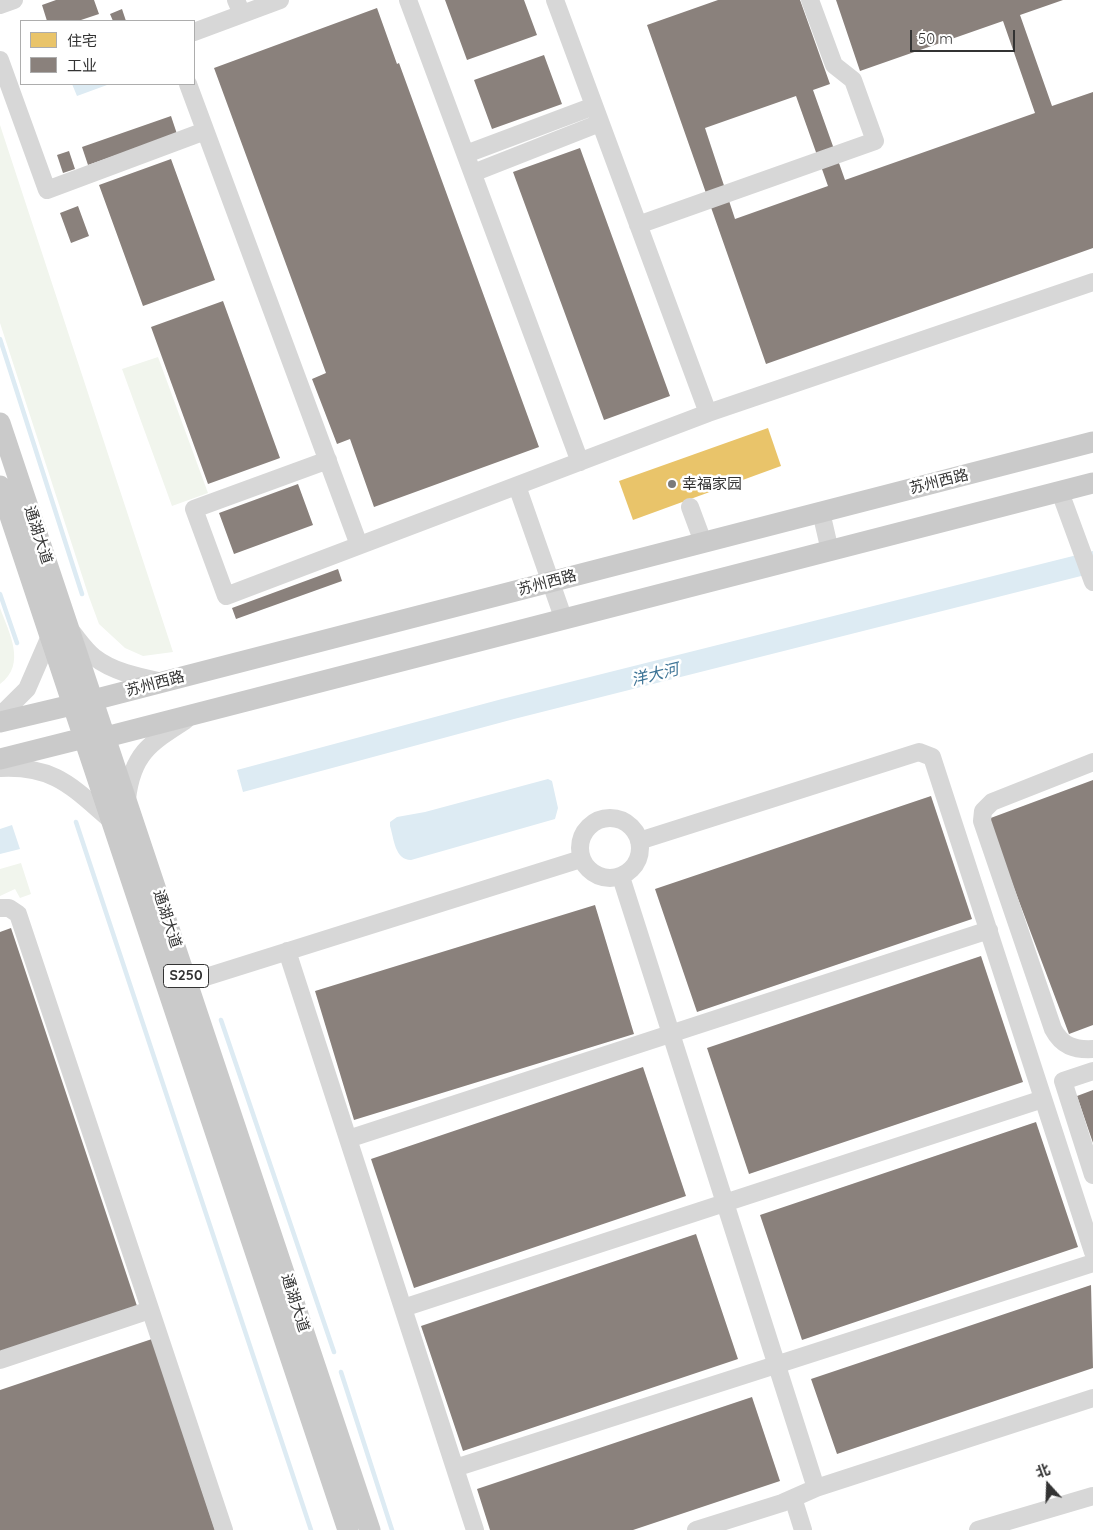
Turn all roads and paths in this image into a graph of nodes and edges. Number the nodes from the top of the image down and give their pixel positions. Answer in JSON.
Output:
{"nodes":[{"id":1,"x":14,"y":0,"type":"edge"},
{"id":2,"x":280,"y":0,"type":"edge"},
{"id":3,"x":408,"y":0,"type":"edge"},
{"id":4,"x":554,"y":0,"type":"edge"},
{"id":5,"x":810,"y":0,"type":"edge"},
{"id":6,"x":0,"y":5,"type":"edge"},
{"id":7,"x":239,"y":7,"type":"edge"},
{"id":8,"x":195,"y":31,"type":"edge"},
{"id":9,"x":0,"y":60,"type":"edge"},
{"id":10,"x":188,"y":85,"type":"edge"},
{"id":11,"x":594,"y":106,"type":"junction"},
{"id":12,"x":600,"y":123,"type":"junction"},
{"id":13,"x":205,"y":130,"type":"junction"},
{"id":14,"x":466,"y":154,"type":"junction"},
{"id":15,"x":472,"y":173,"type":"junction"},
{"id":16,"x":638,"y":225,"type":"junction"},
{"id":17,"x":1093,"y":282,"type":"edge"},
{"id":18,"x":708,"y":413,"type":"junction"},
{"id":19,"x":0,"y":423,"type":"edge"},
{"id":20,"x":1093,"y":442,"type":"edge"},
{"id":21,"x":328,"y":460,"type":"junction"},
{"id":22,"x":580,"y":462,"type":"junction"},
{"id":23,"x":1093,"y":483,"type":"edge"},
{"id":24,"x":0,"y":486,"type":"edge"},
{"id":25,"x":517,"y":486,"type":"junction"},
{"id":26,"x":1060,"y":492,"type":"junction"},
{"id":27,"x":690,"y":507,"type":"dead end"},
{"id":28,"x":821,"y":512,"type":"junction"},
{"id":29,"x":703,"y":542,"type":"junction"},
{"id":30,"x":359,"y":545,"type":"junction"},
{"id":31,"x":830,"y":551,"type":"junction"},
{"id":32,"x":550,"y":582,"type":"junction"},
{"id":33,"x":1093,"y":582,"type":"edge"},
{"id":34,"x":564,"y":620,"type":"junction"},
{"id":35,"x":59,"y":632,"type":"junction"},
{"id":36,"x":163,"y":682,"type":"junction"},
{"id":37,"x":83,"y":703,"type":"junction"},
{"id":38,"x":195,"y":714,"type":"junction"},
{"id":39,"x":0,"y":716,"type":"edge"},
{"id":40,"x":0,"y":722,"type":"edge"},
{"id":41,"x":106,"y":737,"type":"junction"},
{"id":42,"x":84,"y":738,"type":"junction"},
{"id":43,"x":0,"y":759,"type":"edge"},
{"id":44,"x":1093,"y":762,"type":"edge"},
{"id":45,"x":0,"y":768,"type":"edge"},
{"id":46,"x":127,"y":799,"type":"junction"},
{"id":47,"x":112,"y":821,"type":"junction"},
{"id":48,"x":639,"y":841,"type":"junction"},
{"id":49,"x":581,"y":859,"type":"junction"},
{"id":50,"x":621,"y":877,"type":"junction"},
{"id":51,"x":0,"y":908,"type":"edge"},
{"id":52,"x":988,"y":930,"type":"junction"},
{"id":53,"x":288,"y":952,"type":"junction"},
{"id":54,"x":178,"y":986,"type":"junction"},
{"id":55,"x":671,"y":1034,"type":"junction"},
{"id":56,"x":1093,"y":1049,"type":"edge"},
{"id":57,"x":1093,"y":1071,"type":"edge"},
{"id":58,"x":1043,"y":1099,"type":"junction"},
{"id":59,"x":348,"y":1139,"type":"junction"},
{"id":60,"x":1093,"y":1175,"type":"edge"},
{"id":61,"x":725,"y":1203,"type":"junction"},
{"id":62,"x":1093,"y":1252,"type":"edge"},
{"id":63,"x":1093,"y":1263,"type":"edge"},
{"id":64,"x":403,"y":1308,"type":"junction"},
{"id":65,"x":150,"y":1310,"type":"junction"},
{"id":66,"x":0,"y":1360,"type":"edge"},
{"id":67,"x":777,"y":1365,"type":"junction"},
{"id":68,"x":1093,"y":1398,"type":"edge"},
{"id":69,"x":455,"y":1468,"type":"junction"},
{"id":70,"x":816,"y":1488,"type":"junction"},
{"id":71,"x":1093,"y":1496,"type":"edge"},
{"id":72,"x":793,"y":1498,"type":"junction"},
{"id":73,"x":224,"y":1530,"type":"edge"},
{"id":74,"x":348,"y":1530,"type":"edge"},
{"id":75,"x":370,"y":1530,"type":"edge"},
{"id":76,"x":475,"y":1530,"type":"edge"},
{"id":77,"x":696,"y":1530,"type":"edge"},
{"id":78,"x":804,"y":1530,"type":"edge"},
{"id":79,"x":978,"y":1530,"type":"edge"}],
"edges":[{"from":1,"to":6,"type":"street"},
{"from":2,"to":7,"type":"street"},
{"from":3,"to":14,"type":"street"},
{"from":4,"to":11,"type":"street"},
{"from":5,"to":16,"type":"street"},
{"from":7,"to":8,"type":"street"},
{"from":9,"to":13,"type":"street"},
{"from":10,"to":13,"type":"street"},
{"from":11,"to":12,"type":"street"},
{"from":11,"to":14,"type":"street"},
{"from":12,"to":15,"type":"street"},
{"from":12,"to":16,"type":"street"},
{"from":13,"to":21,"type":"street"},
{"from":14,"to":15,"type":"street"},
{"from":15,"to":22,"type":"street"},
{"from":16,"to":18,"type":"street"},
{"from":17,"to":18,"type":"street"},
{"from":18,"to":22,"type":"street"},
{"from":19,"to":35,"type":"main road","name":"通湖大道","number":"S250"},
{"from":20,"to":28,"type":"main road","name":"苏州西路"},
{"from":21,"to":30,"type":"street"},
{"from":21,"to":30,"type":"street"},
{"from":22,"to":25,"type":"street"},
{"from":23,"to":26,"type":"main road"},
{"from":24,"to":35,"type":"main road","name":"通湖大道","number":"S250"},
{"from":25,"to":30,"type":"street"},
{"from":25,"to":32,"type":"street"},
{"from":26,"to":31,"type":"main road"},
{"from":26,"to":33,"type":"street"},
{"from":27,"to":29,"type":"street"},
{"from":28,"to":29,"type":"main road","name":"苏州西路"},
{"from":28,"to":31,"type":"street"},
{"from":29,"to":32,"type":"main road","name":"苏州西路"},
{"from":31,"to":34,"type":"main road"},
{"from":32,"to":34,"type":"street"},
{"from":32,"to":36,"type":"main road","name":"苏州西路"},
{"from":34,"to":38,"type":"main road"},
{"from":35,"to":36,"type":"street"},
{"from":35,"to":37,"type":"main road","name":"通湖大道","number":"S250"},
{"from":35,"to":39,"type":"street"},
{"from":36,"to":37,"type":"main road","name":"苏州西路"},
{"from":37,"to":40,"type":"main road","name":"苏州西路"},
{"from":37,"to":41,"type":"main road","name":"通湖大道","number":"S250"},
{"from":37,"to":42,"type":"main road","name":"通湖大道","number":"S250"},
{"from":38,"to":41,"type":"main road"},
{"from":38,"to":46,"type":"street"},
{"from":41,"to":42,"type":"main road"},
{"from":41,"to":46,"type":"main road","name":"通湖大道","number":"S250"},
{"from":42,"to":43,"type":"main road"},
{"from":42,"to":47,"type":"main road","name":"通湖大道","number":"S250"},
{"from":44,"to":56,"type":"street"},
{"from":45,"to":47,"type":"street"},
{"from":46,"to":54,"type":"main road","name":"通湖大道","number":"S250"},
{"from":47,"to":54,"type":"main road","name":"通湖大道","number":"S250"},
{"from":48,"to":49,"type":"street"},
{"from":48,"to":50,"type":"street"},
{"from":48,"to":52,"type":"street"},
{"from":49,"to":50,"type":"street"},
{"from":49,"to":53,"type":"street"},
{"from":50,"to":55,"type":"street"},
{"from":51,"to":65,"type":"street"},
{"from":52,"to":55,"type":"street"},
{"from":52,"to":58,"type":"street"},
{"from":53,"to":54,"type":"street"},
{"from":53,"to":59,"type":"street"},
{"from":54,"to":74,"type":"main road","name":"通湖大道","number":"S250"},
{"from":54,"to":75,"type":"main road","name":"通湖大道","number":"S250"},
{"from":55,"to":59,"type":"street"},
{"from":55,"to":61,"type":"street"},
{"from":57,"to":60,"type":"street"},
{"from":58,"to":61,"type":"street"},
{"from":58,"to":62,"type":"street"},
{"from":59,"to":64,"type":"street"},
{"from":61,"to":64,"type":"street"},
{"from":61,"to":67,"type":"street"},
{"from":63,"to":67,"type":"street"},
{"from":64,"to":69,"type":"street"},
{"from":65,"to":66,"type":"street"},
{"from":65,"to":73,"type":"street"},
{"from":67,"to":69,"type":"street"},
{"from":67,"to":70,"type":"street"},
{"from":68,"to":70,"type":"street"},
{"from":69,"to":76,"type":"street"},
{"from":70,"to":72,"type":"street"},
{"from":71,"to":79,"type":"street"},
{"from":72,"to":77,"type":"street"},
{"from":72,"to":78,"type":"street"}]}
